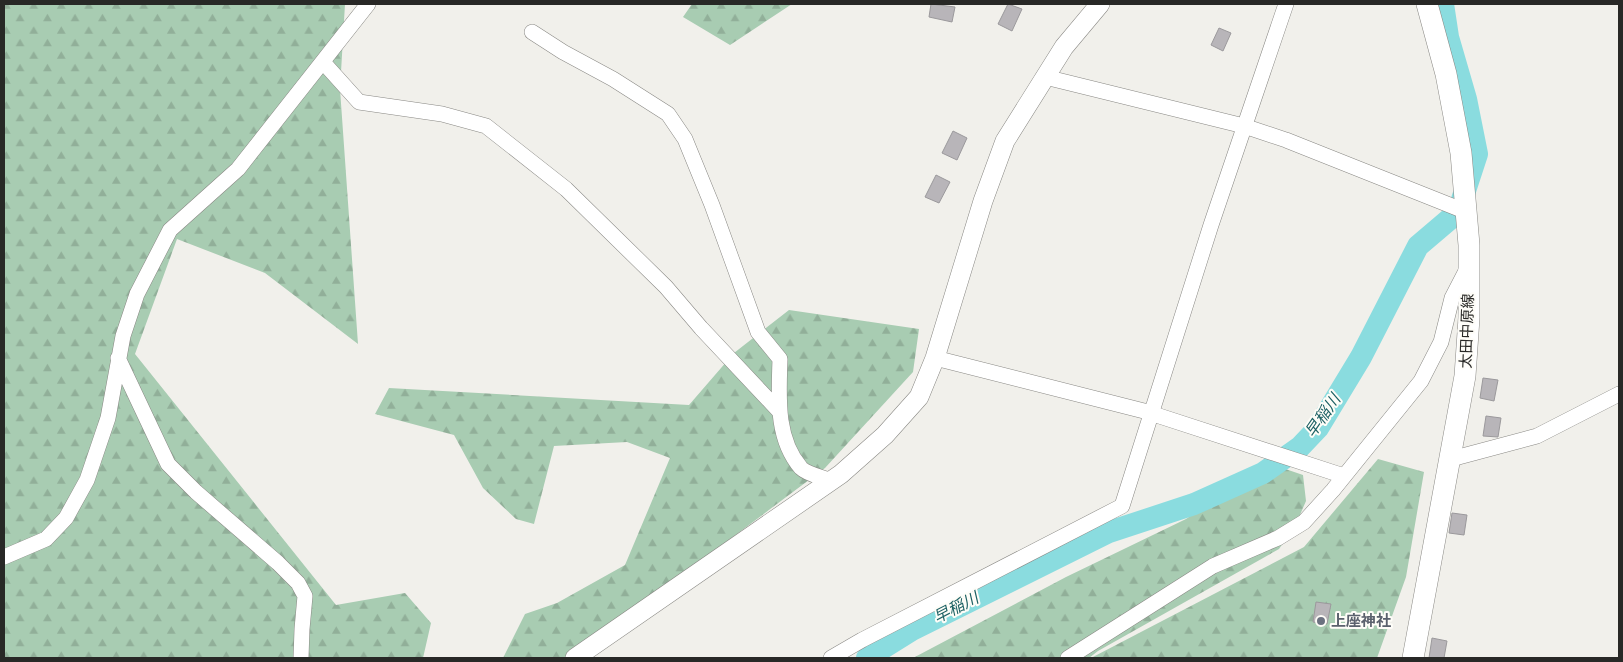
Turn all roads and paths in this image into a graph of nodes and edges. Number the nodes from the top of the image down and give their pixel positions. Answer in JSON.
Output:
{"nodes":[{"id":1,"x":368,"y":4,"type":"edge"},
{"id":2,"x":1100,"y":4,"type":"edge"},
{"id":3,"x":1286,"y":4,"type":"edge"},
{"id":4,"x":1427,"y":4,"type":"edge"},
{"id":5,"x":532,"y":32,"type":"dead end"},
{"id":6,"x":323,"y":62,"type":"junction"},
{"id":7,"x":1045,"y":77,"type":"junction"},
{"id":8,"x":1244,"y":126,"type":"junction"},
{"id":9,"x":1467,"y":212,"type":"junction"},
{"id":10,"x":1468,"y":266,"type":"junction"},
{"id":11,"x":118,"y":358,"type":"junction"},
{"id":12,"x":935,"y":358,"type":"junction"},
{"id":13,"x":1619,"y":394,"type":"edge"},
{"id":14,"x":780,"y":412,"type":"junction"},
{"id":15,"x":1151,"y":413,"type":"junction"},
{"id":16,"x":1451,"y":459,"type":"junction"},
{"id":17,"x":1344,"y":476,"type":"junction"},
{"id":18,"x":829,"y":480,"type":"junction"},
{"id":19,"x":4,"y":557,"type":"edge"},
{"id":20,"x":302,"y":658,"type":"edge"},
{"id":21,"x":575,"y":658,"type":"edge"},
{"id":22,"x":831,"y":658,"type":"edge"},
{"id":23,"x":1068,"y":658,"type":"edge"},
{"id":24,"x":1413,"y":658,"type":"edge"}],
"edges":[{"from":1,"to":6,"type":"street"},
{"from":2,"to":7,"type":"street"},
{"from":3,"to":8,"type":"street"},
{"from":4,"to":9,"type":"main road","name":"太田中原線"},
{"from":5,"to":14,"type":"street"},
{"from":6,"to":11,"type":"street"},
{"from":6,"to":14,"type":"street"},
{"from":7,"to":8,"type":"street"},
{"from":7,"to":12,"type":"street"},
{"from":8,"to":9,"type":"street"},
{"from":8,"to":15,"type":"street"},
{"from":9,"to":10,"type":"main road","name":"太田中原線"},
{"from":10,"to":16,"type":"main road","name":"太田中原線"},
{"from":10,"to":17,"type":"street"},
{"from":11,"to":19,"type":"street"},
{"from":11,"to":20,"type":"street"},
{"from":12,"to":15,"type":"street"},
{"from":12,"to":18,"type":"street"},
{"from":13,"to":16,"type":"street"},
{"from":14,"to":18,"type":"street"},
{"from":15,"to":17,"type":"street"},
{"from":15,"to":22,"type":"street"},
{"from":16,"to":24,"type":"main road","name":"太田中原線"},
{"from":17,"to":23,"type":"street"},
{"from":18,"to":21,"type":"street"}]}
